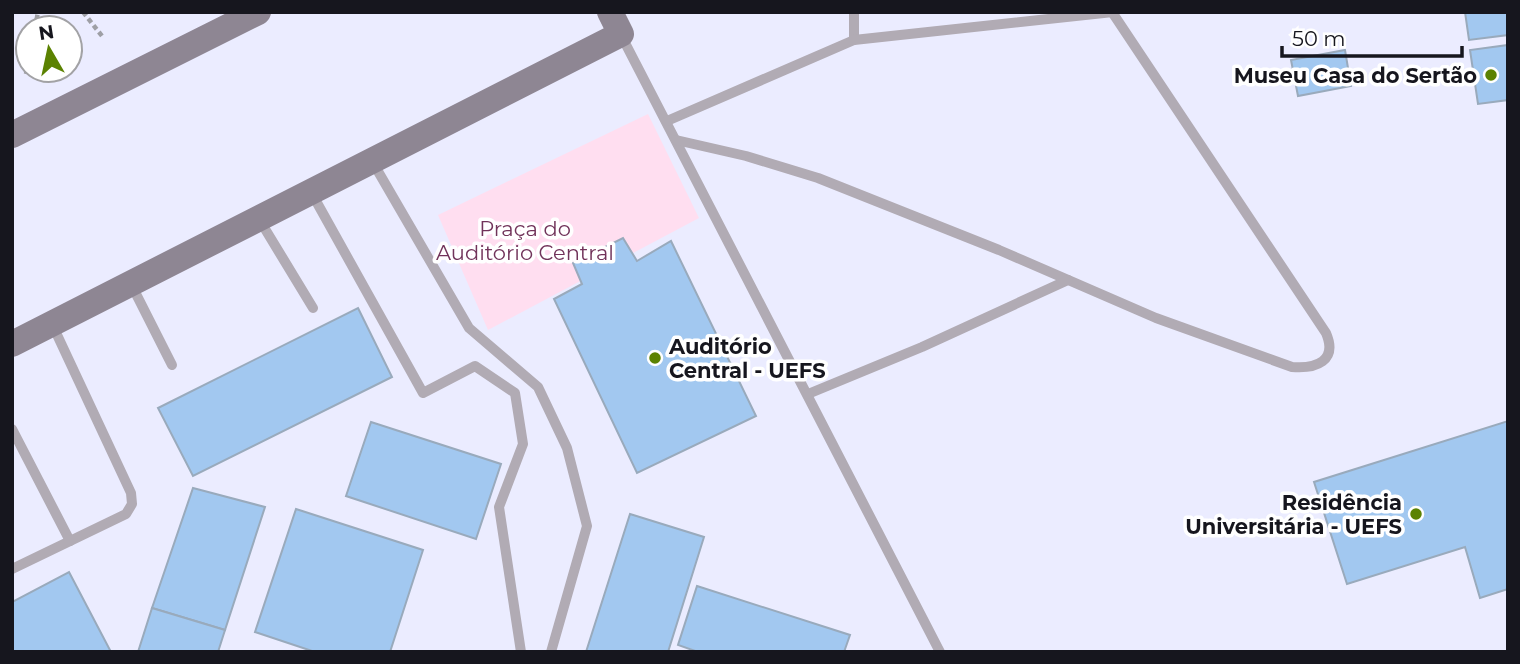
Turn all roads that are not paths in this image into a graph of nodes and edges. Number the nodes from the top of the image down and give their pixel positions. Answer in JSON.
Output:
{"nodes":[{"id":1,"x":258,"y":12,"type":"edge"},
{"id":2,"x":854,"y":12,"type":"edge"},
{"id":3,"x":1112,"y":12,"type":"edge"},
{"id":4,"x":615,"y":23,"type":"edge"},
{"id":5,"x":854,"y":40,"type":"junction"},
{"id":6,"x":667,"y":121,"type":"junction"},
{"id":7,"x":12,"y":135,"type":"edge"},
{"id":8,"x":676,"y":140,"type":"junction"},
{"id":9,"x":372,"y":160,"type":"junction"},
{"id":10,"x":311,"y":191,"type":"junction"},
{"id":11,"x":259,"y":218,"type":"junction"},
{"id":12,"x":1068,"y":279,"type":"junction"},
{"id":13,"x":131,"y":284,"type":"junction"},
{"id":14,"x":313,"y":309,"type":"dead end"},
{"id":15,"x":52,"y":324,"type":"junction"},
{"id":16,"x":12,"y":344,"type":"edge"},
{"id":17,"x":172,"y":365,"type":"dead end"},
{"id":18,"x":808,"y":394,"type":"junction"},
{"id":19,"x":12,"y":429,"type":"edge"},
{"id":20,"x":70,"y":541,"type":"junction"},
{"id":21,"x":12,"y":569,"type":"edge"},
{"id":22,"x":521,"y":652,"type":"edge"},
{"id":23,"x":551,"y":652,"type":"edge"},
{"id":24,"x":940,"y":652,"type":"edge"}],
"edges":[{"from":1,"to":7,"type":"street"},
{"from":2,"to":5,"type":"lane"},
{"from":3,"to":5,"type":"lane"},
{"from":3,"to":12,"type":"lane"},
{"from":4,"to":6,"type":"lane"},
{"from":4,"to":9,"type":"street"},
{"from":5,"to":6,"type":"lane"},
{"from":6,"to":8,"type":"lane"},
{"from":8,"to":12,"type":"lane"},
{"from":8,"to":18,"type":"lane"},
{"from":9,"to":10,"type":"street"},
{"from":9,"to":23,"type":"lane"},
{"from":10,"to":11,"type":"street"},
{"from":10,"to":22,"type":"lane"},
{"from":11,"to":13,"type":"street"},
{"from":11,"to":14,"type":"lane"},
{"from":12,"to":18,"type":"lane"},
{"from":13,"to":15,"type":"street"},
{"from":13,"to":17,"type":"lane"},
{"from":15,"to":16,"type":"street"},
{"from":15,"to":20,"type":"lane"},
{"from":18,"to":24,"type":"lane"},
{"from":19,"to":20,"type":"lane"},
{"from":20,"to":21,"type":"lane"}]}
